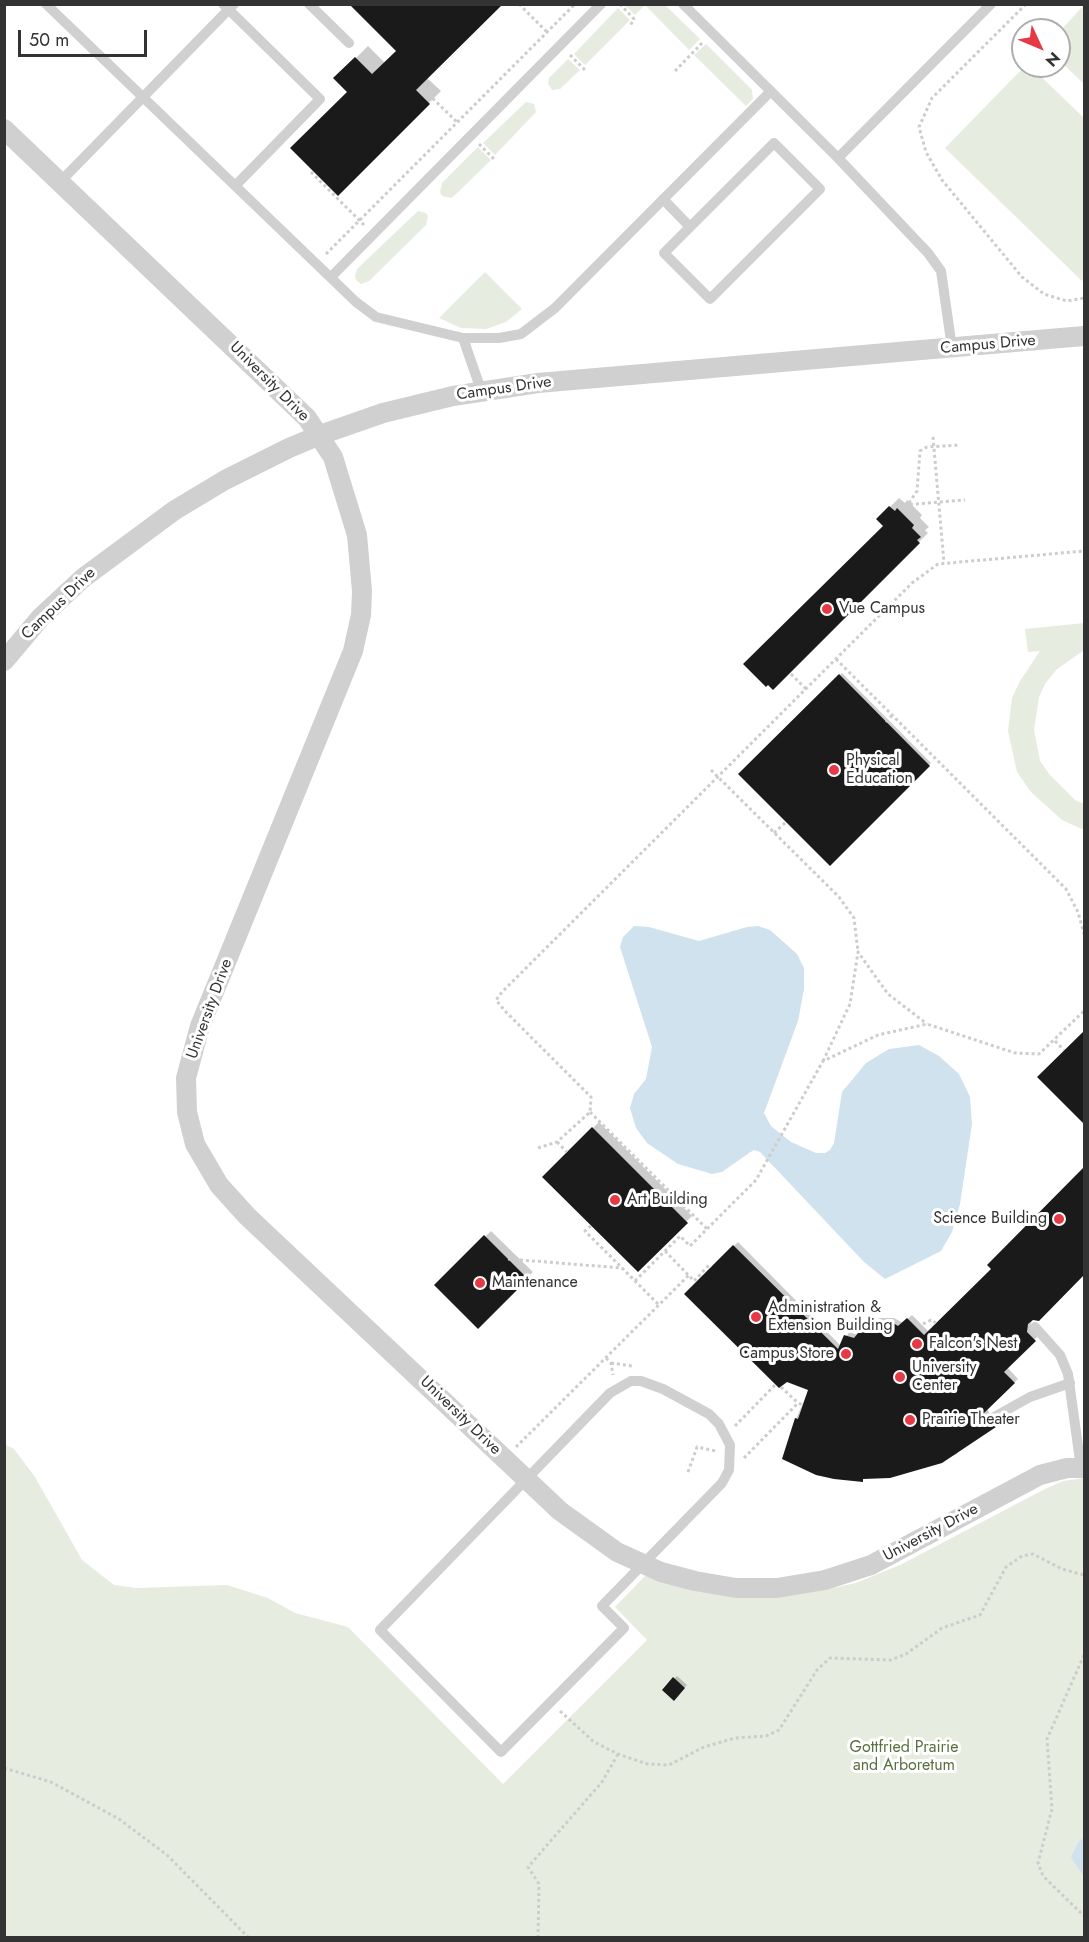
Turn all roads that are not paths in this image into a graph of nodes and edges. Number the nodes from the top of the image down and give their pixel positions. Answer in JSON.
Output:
{"nodes":[{"id":1,"x":46,"y":4,"type":"edge"},
{"id":2,"x":309,"y":4,"type":"edge"},
{"id":3,"x":601,"y":4,"type":"edge"},
{"id":4,"x":683,"y":4,"type":"edge"},
{"id":5,"x":991,"y":4,"type":"edge"},
{"id":6,"x":229,"y":6,"type":"edge"},
{"id":7,"x":349,"y":43,"type":"dead end"},
{"id":8,"x":771,"y":91,"type":"junction"},
{"id":9,"x":142,"y":98,"type":"junction"},
{"id":10,"x":4,"y":129,"type":"edge"},
{"id":11,"x":838,"y":158,"type":"junction"},
{"id":12,"x":60,"y":182,"type":"junction"},
{"id":13,"x":236,"y":185,"type":"junction"},
{"id":14,"x":663,"y":199,"type":"junction"},
{"id":15,"x":690,"y":226,"type":"junction"},
{"id":16,"x":331,"y":277,"type":"junction"},
{"id":17,"x":1084,"y":336,"type":"edge"},
{"id":18,"x":463,"y":338,"type":"junction"},
{"id":19,"x":952,"y":348,"type":"junction"},
{"id":20,"x":481,"y":390,"type":"junction"},
{"id":21,"x":320,"y":435,"type":"junction"},
{"id":22,"x":4,"y":661,"type":"edge"},
{"id":23,"x":1035,"y":1327,"type":"dead end"},
{"id":24,"x":1070,"y":1383,"type":"junction"},
{"id":25,"x":994,"y":1417,"type":"dead end"},
{"id":26,"x":1083,"y":1468,"type":"edge"},
{"id":27,"x":526,"y":1480,"type":"junction"},
{"id":28,"x":642,"y":1564,"type":"junction"}],
"edges":[{"from":1,"to":9,"type":"lane"},
{"from":2,"to":7,"type":"lane"},
{"from":3,"to":16,"type":"lane"},
{"from":4,"to":8,"type":"lane"},
{"from":5,"to":11,"type":"lane"},
{"from":6,"to":9,"type":"lane"},
{"from":6,"to":13,"type":"lane"},
{"from":8,"to":11,"type":"lane"},
{"from":8,"to":14,"type":"lane"},
{"from":9,"to":12,"type":"lane"},
{"from":9,"to":13,"type":"lane"},
{"from":10,"to":12,"type":"street","name":"University Drive"},
{"from":11,"to":19,"type":"lane"},
{"from":12,"to":21,"type":"street","name":"University Drive"},
{"from":13,"to":16,"type":"lane"},
{"from":14,"to":15,"type":"lane"},
{"from":14,"to":18,"type":"lane"},
{"from":15,"to":15,"type":"lane"},
{"from":16,"to":18,"type":"lane"},
{"from":17,"to":19,"type":"street","name":"Campus Drive"},
{"from":18,"to":20,"type":"lane"},
{"from":19,"to":20,"type":"street","name":"Campus Drive"},
{"from":20,"to":21,"type":"street","name":"Campus Drive"},
{"from":21,"to":22,"type":"street","name":"Campus Drive"},
{"from":21,"to":27,"type":"street","name":"University Drive"},
{"from":23,"to":24,"type":"lane"},
{"from":24,"to":25,"type":"lane"},
{"from":24,"to":26,"type":"lane"},
{"from":26,"to":28,"type":"street","name":"University Drive"},
{"from":27,"to":28,"type":"street","name":"University Drive"},
{"from":27,"to":28,"type":"lane"},
{"from":27,"to":28,"type":"lane"}]}
